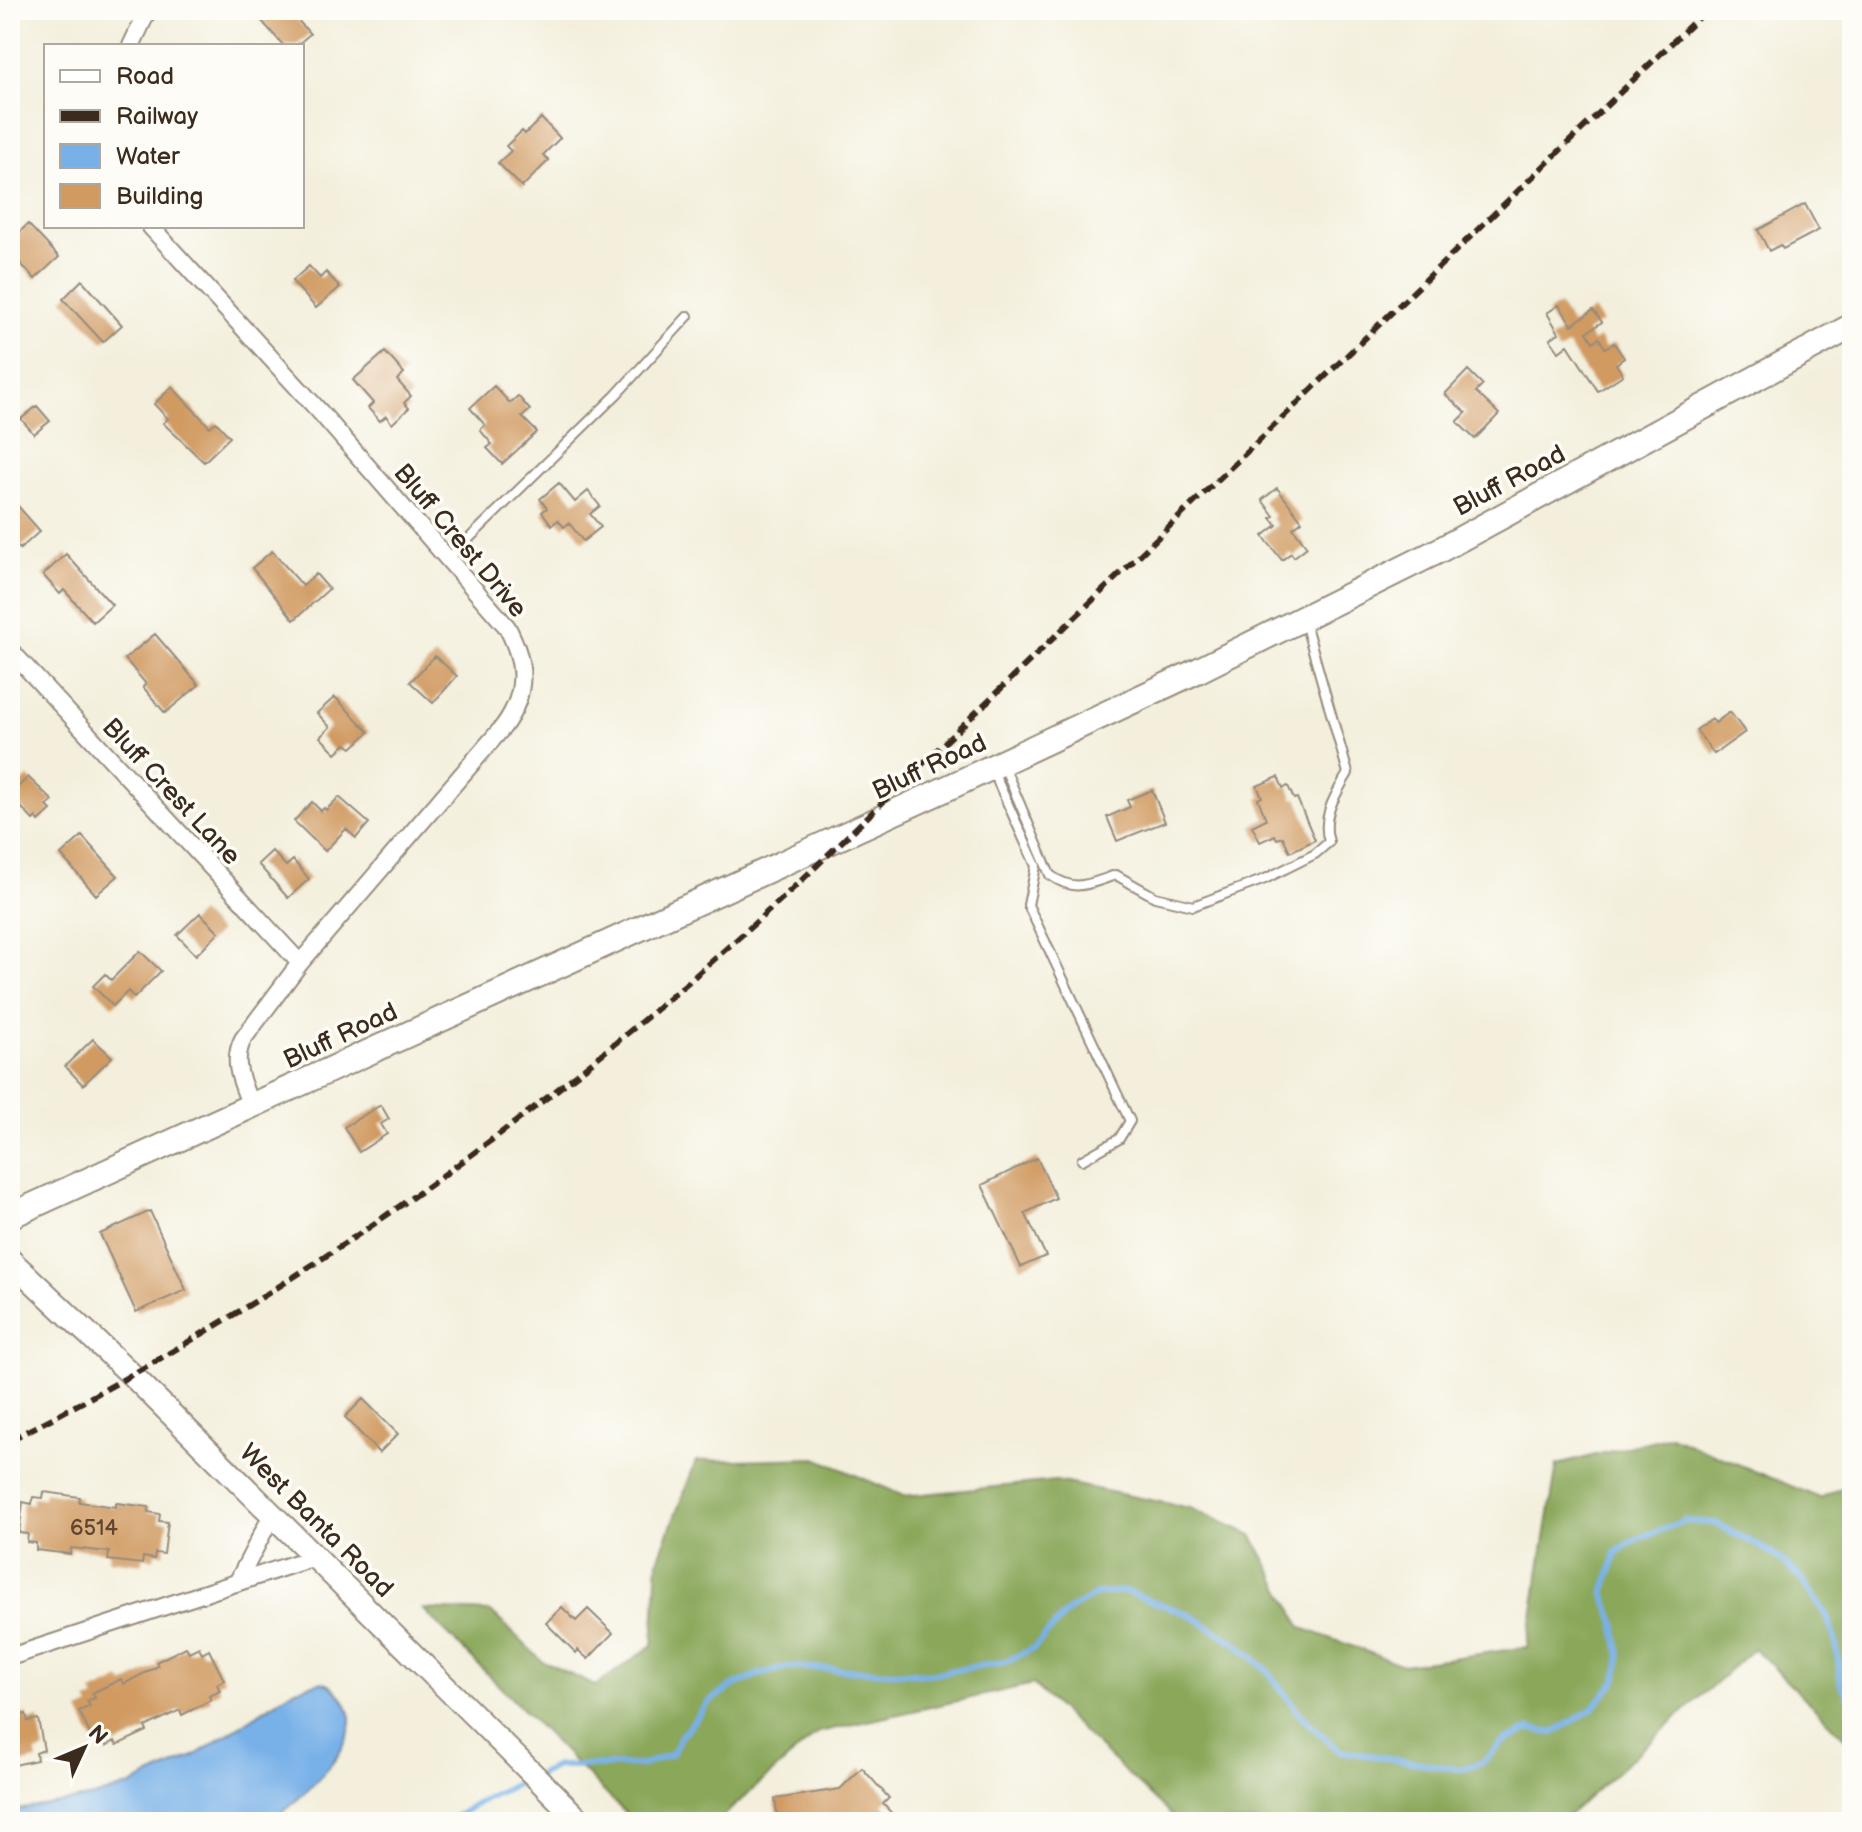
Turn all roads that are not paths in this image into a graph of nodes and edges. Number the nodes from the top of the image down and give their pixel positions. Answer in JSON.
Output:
{"nodes":[{"id":1,"x":148,"y":10,"type":"edge"},
{"id":2,"x":132,"y":44,"type":"edge"},
{"id":3,"x":152,"y":228,"type":"edge"},
{"id":4,"x":688,"y":316,"type":"dead end"},
{"id":5,"x":1852,"y":326,"type":"edge"},
{"id":6,"x":448,"y":559,"type":"junction"},
{"id":7,"x":1304,"y":618,"type":"junction"},
{"id":8,"x":10,"y":650,"type":"edge"},
{"id":9,"x":997,"y":765,"type":"junction"},
{"id":10,"x":300,"y":963,"type":"junction"},
{"id":11,"x":251,"y":1106,"type":"junction"},
{"id":12,"x":1082,"y":1160,"type":"dead end"},
{"id":13,"x":10,"y":1216,"type":"edge"},
{"id":14,"x":10,"y":1260,"type":"edge"},
{"id":15,"x":272,"y":1515,"type":"junction"},
{"id":16,"x":315,"y":1557,"type":"junction"},
{"id":17,"x":237,"y":1583,"type":"junction"},
{"id":18,"x":10,"y":1657,"type":"edge"},
{"id":19,"x":579,"y":1820,"type":"edge"}],
"edges":[{"from":1,"to":2,"type":"street"},
{"from":3,"to":6,"type":"street","name":"Bluff Crest Drive"},
{"from":4,"to":6,"type":"lane"},
{"from":5,"to":7,"type":"main road","name":"Bluff Road"},
{"from":6,"to":10,"type":"street","name":"Bluff Crest Drive"},
{"from":7,"to":9,"type":"main road","name":"Bluff Road"},
{"from":7,"to":9,"type":"lane"},
{"from":8,"to":10,"type":"street","name":"Bluff Crest Lane"},
{"from":9,"to":11,"type":"main road","name":"Bluff Road"},
{"from":9,"to":12,"type":"lane"},
{"from":10,"to":11,"type":"street","name":"Bluff Crest Drive"},
{"from":11,"to":13,"type":"main road","name":"Bluff Road"},
{"from":14,"to":15,"type":"street","name":"West Banta Road"},
{"from":15,"to":16,"type":"street","name":"West Banta Road"},
{"from":15,"to":17,"type":"street"},
{"from":16,"to":17,"type":"street"},
{"from":16,"to":19,"type":"street","name":"West Banta Road"},
{"from":17,"to":18,"type":"street"}]}
